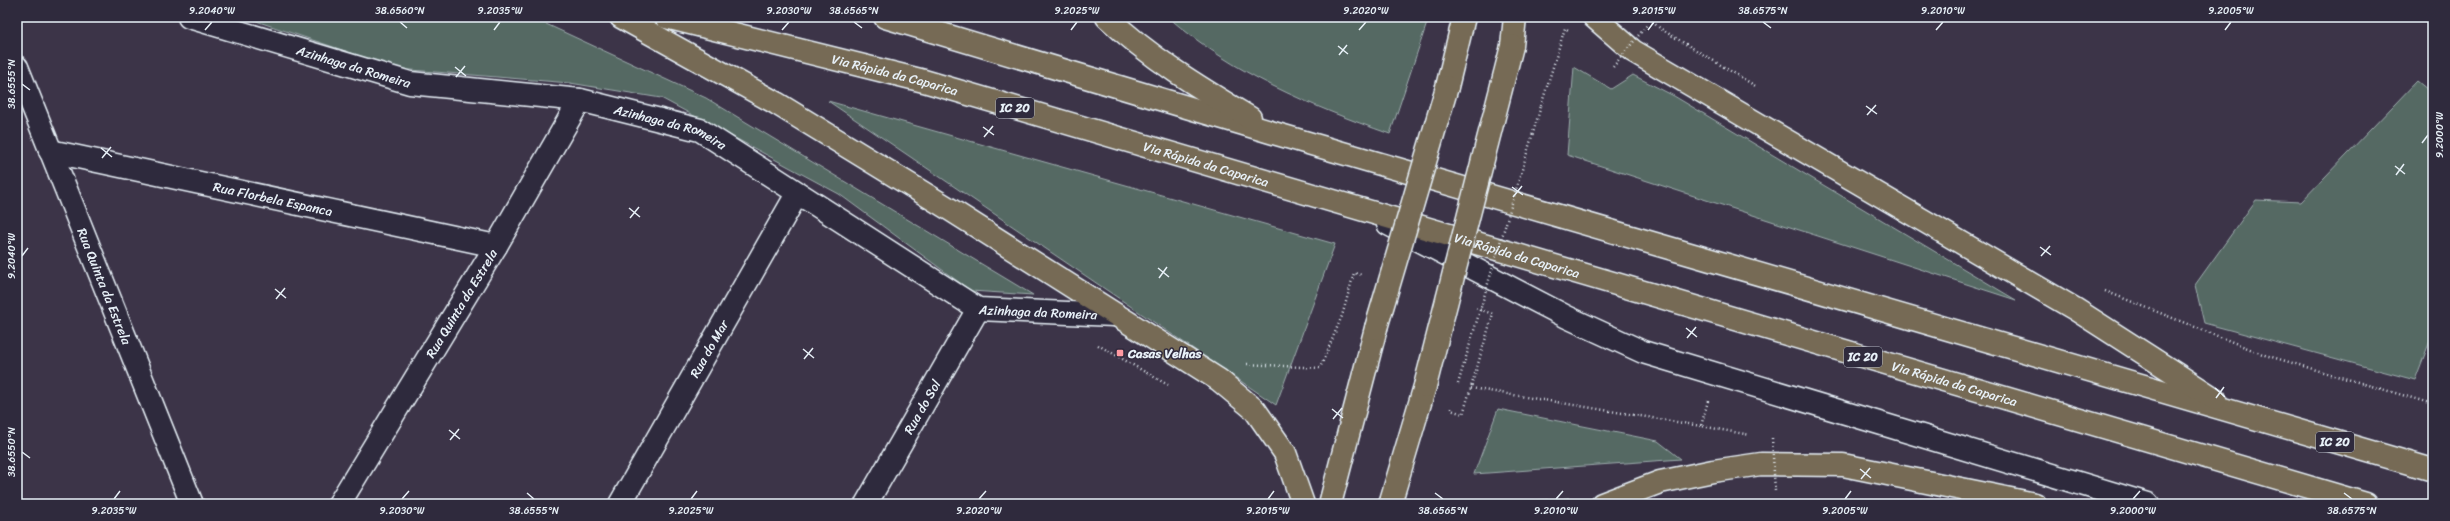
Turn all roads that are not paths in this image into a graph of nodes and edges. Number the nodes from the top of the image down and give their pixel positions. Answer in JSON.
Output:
{"nodes":[{"id":1,"x":189,"y":17,"type":"edge"},
{"id":2,"x":621,"y":17,"type":"edge"},
{"id":3,"x":666,"y":17,"type":"edge"},
{"id":4,"x":885,"y":17,"type":"edge"},
{"id":5,"x":1108,"y":17,"type":"edge"},
{"id":6,"x":1464,"y":17,"type":"edge"},
{"id":7,"x":1515,"y":17,"type":"edge"},
{"id":8,"x":1594,"y":17,"type":"edge"},
{"id":9,"x":17,"y":67,"type":"edge"},
{"id":10,"x":580,"y":100,"type":"junction"},
{"id":11,"x":1277,"y":134,"type":"junction"},
{"id":12,"x":50,"y":150,"type":"junction"},
{"id":13,"x":797,"y":194,"type":"junction"},
{"id":14,"x":1360,"y":210,"type":"junction"},
{"id":15,"x":496,"y":246,"type":"junction"},
{"id":16,"x":978,"y":309,"type":"junction"},
{"id":17,"x":1114,"y":315,"type":"junction"},
{"id":18,"x":2237,"y":413,"type":"junction"},
{"id":19,"x":2433,"y":470,"type":"edge"},
{"id":20,"x":192,"y":504,"type":"edge"},
{"id":21,"x":339,"y":504,"type":"edge"},
{"id":22,"x":620,"y":504,"type":"edge"},
{"id":23,"x":866,"y":504,"type":"edge"},
{"id":24,"x":1303,"y":504,"type":"edge"},
{"id":25,"x":1330,"y":504,"type":"edge"},
{"id":26,"x":1390,"y":504,"type":"edge"},
{"id":27,"x":1602,"y":504,"type":"edge"},
{"id":28,"x":2035,"y":504,"type":"edge"},
{"id":29,"x":2148,"y":504,"type":"edge"},
{"id":30,"x":2366,"y":504,"type":"edge"}],
"edges":[{"from":1,"to":10,"type":"street","name":"Azinhaga da Romeira"},
{"from":2,"to":17,"type":"main road"},
{"from":3,"to":14,"type":"main road","name":"Via Rápida da Caparica","number":"IC 20"},
{"from":4,"to":11,"type":"main road","number":"IC 20"},
{"from":5,"to":11,"type":"main road"},
{"from":6,"to":25,"type":"main road","bridge":true},
{"from":7,"to":26,"type":"main road","bridge":true},
{"from":8,"to":18,"type":"main road"},
{"from":9,"to":12,"type":"street","name":"Rua Quinta da Estrela"},
{"from":10,"to":13,"type":"street","name":"Azinhaga da Romeira"},
{"from":10,"to":15,"type":"street","name":"Rua Quinta da Estrela"},
{"from":11,"to":18,"type":"main road","number":"IC 20"},
{"from":12,"to":15,"type":"street","name":"Rua Florbela Espanca"},
{"from":12,"to":20,"type":"street","name":"Rua Quinta da Estrela"},
{"from":13,"to":16,"type":"street","name":"Azinhaga da Romeira"},
{"from":13,"to":22,"type":"street","name":"Rua do Mar"},
{"from":14,"to":29,"type":"street"},
{"from":14,"to":30,"type":"main road","name":"Via Rápida da Caparica","number":"IC 20"},
{"from":15,"to":21,"type":"street","name":"Rua Quinta da Estrela"},
{"from":16,"to":17,"type":"street","name":"Azinhaga da Romeira"},
{"from":16,"to":23,"type":"street","name":"Rua do Sol"},
{"from":17,"to":24,"type":"main road"},
{"from":18,"to":19,"type":"main road","number":"IC 20"},
{"from":27,"to":28,"type":"main road"}]}
